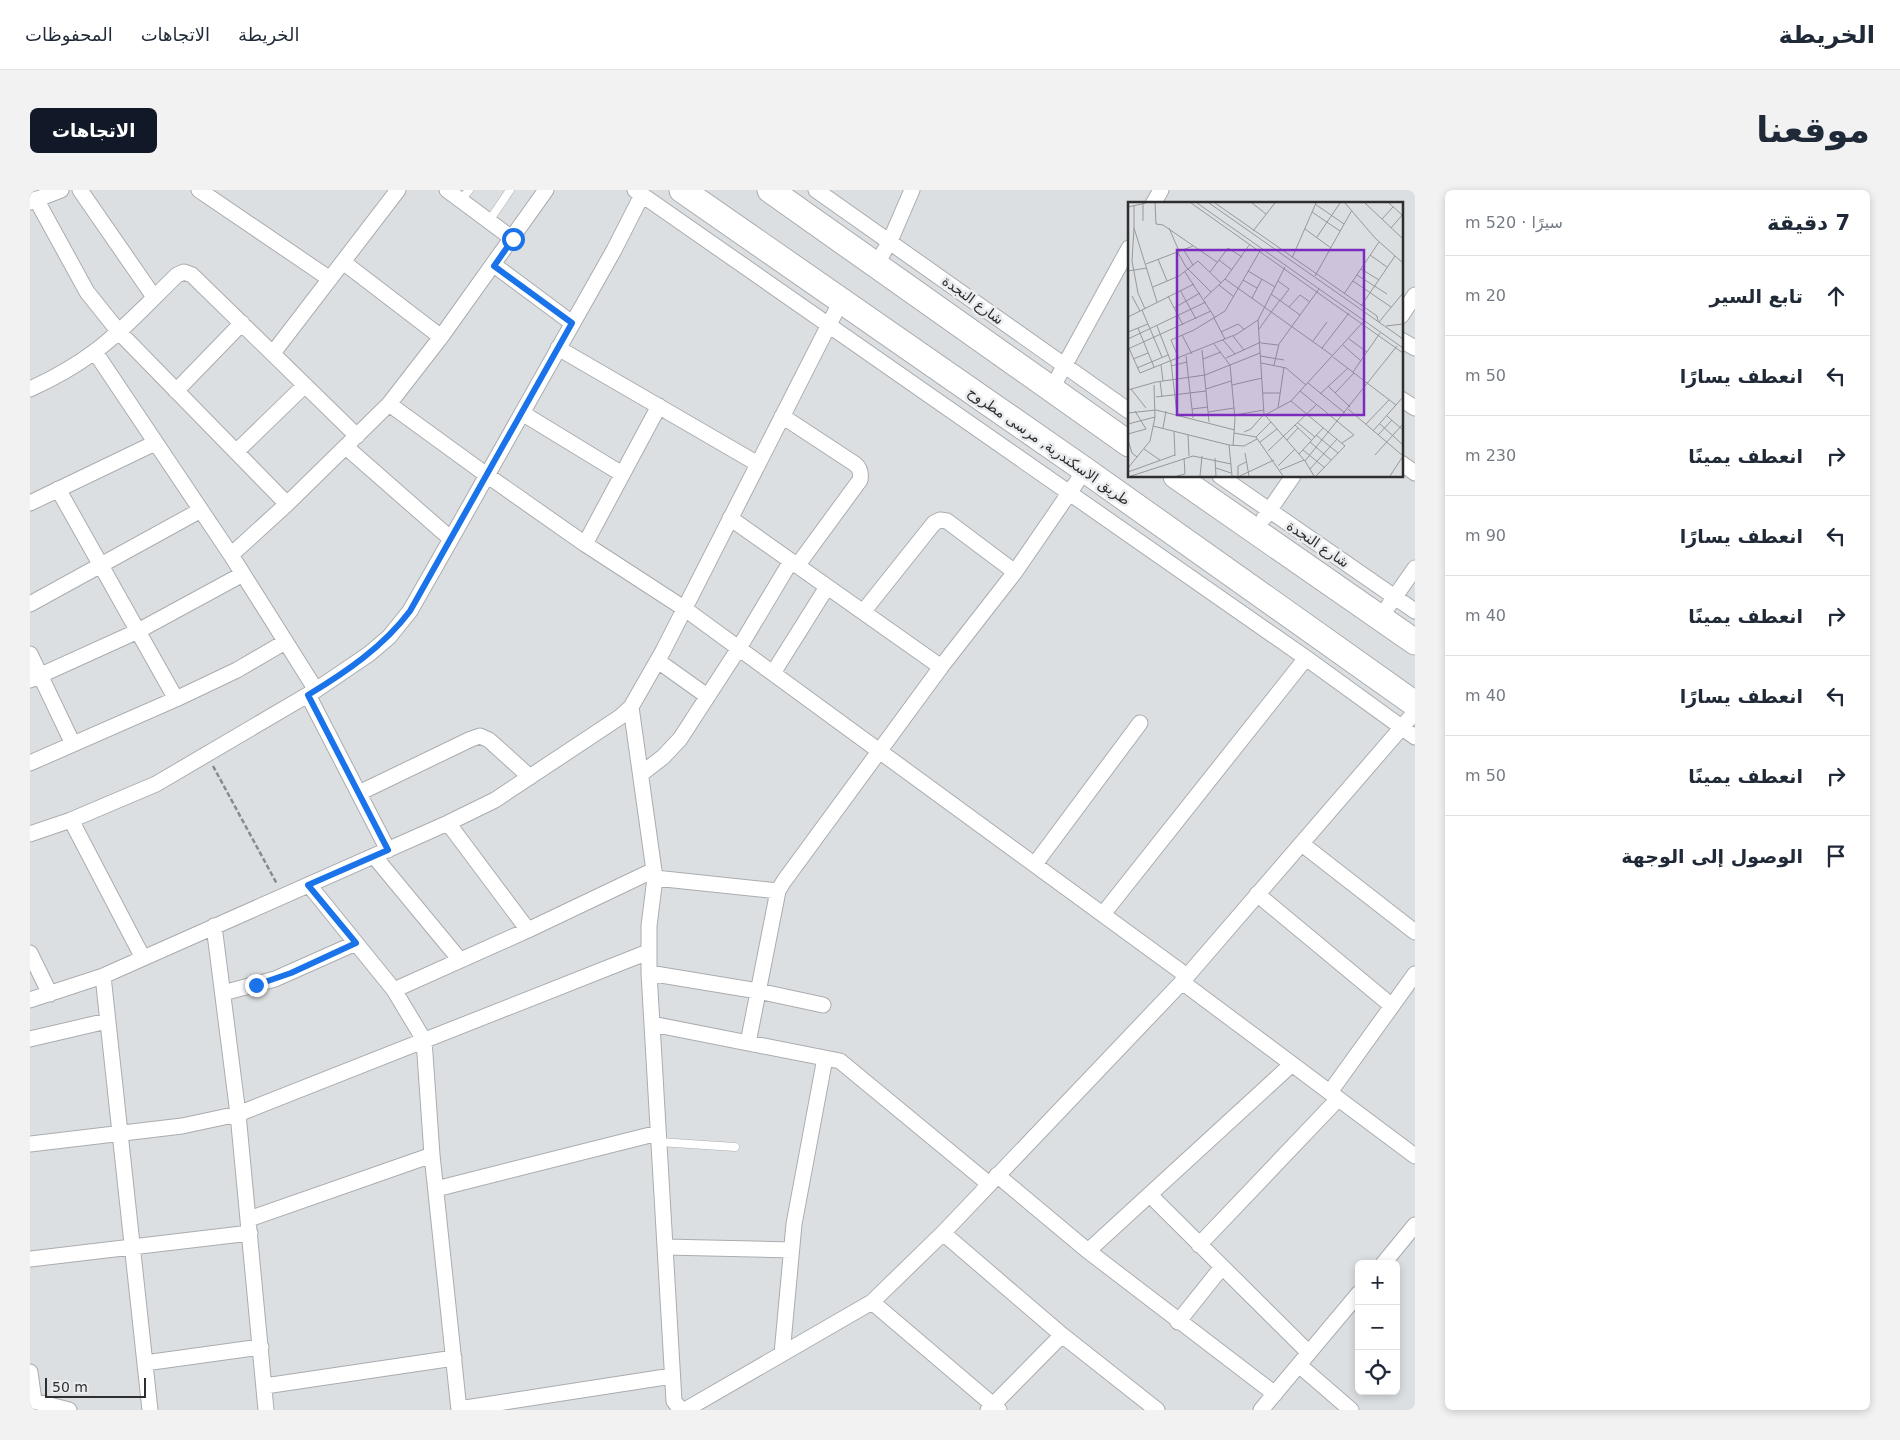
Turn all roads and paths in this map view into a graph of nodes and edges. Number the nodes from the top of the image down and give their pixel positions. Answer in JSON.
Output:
{"nodes":[{"id":1,"x":80,"y":190,"type":"edge"},
{"id":2,"x":199,"y":190,"type":"edge"},
{"id":3,"x":398,"y":190,"type":"edge"},
{"id":4,"x":447,"y":190,"type":"edge"},
{"id":5,"x":510,"y":190,"type":"edge"},
{"id":6,"x":546,"y":190,"type":"edge"},
{"id":7,"x":682,"y":190,"type":"edge"},
{"id":8,"x":770,"y":190,"type":"edge"},
{"id":9,"x":816,"y":190,"type":"edge"},
{"id":10,"x":912,"y":190,"type":"edge"},
{"id":11,"x":1161,"y":190,"type":"edge"},
{"id":12,"x":639,"y":193,"type":"edge"},
{"id":13,"x":45,"y":195,"type":"edge"},
{"id":14,"x":465,"y":195,"type":"edge"},
{"id":15,"x":1154,"y":202,"type":"edge"},
{"id":16,"x":489,"y":221,"type":"junction"},
{"id":17,"x":513,"y":239,"type":"junction"},
{"id":18,"x":890,"y":241,"type":"junction"},
{"id":19,"x":1128,"y":250,"type":"edge"},
{"id":20,"x":343,"y":262,"type":"junction"},
{"id":21,"x":494,"y":266,"type":"junction"},
{"id":22,"x":876,"y":266,"type":"junction"},
{"id":23,"x":330,"y":278,"type":"junction"},
{"id":24,"x":1415,"y":294,"type":"edge"},
{"id":25,"x":154,"y":298,"type":"junction"},
{"id":26,"x":840,"y":301,"type":"junction"},
{"id":27,"x":1402,"y":314,"type":"edge"},
{"id":28,"x":242,"y":323,"type":"junction"},
{"id":29,"x":572,"y":323,"type":"junction"},
{"id":30,"x":829,"y":326,"type":"junction"},
{"id":31,"x":119,"y":332,"type":"junction"},
{"id":32,"x":441,"y":337,"type":"junction"},
{"id":33,"x":1402,"y":341,"type":"edge"},
{"id":34,"x":558,"y":348,"type":"junction"},
{"id":35,"x":1415,"y":348,"type":"edge"},
{"id":36,"x":95,"y":352,"type":"junction"},
{"id":37,"x":273,"y":353,"type":"junction"},
{"id":38,"x":1064,"y":366,"type":"junction"},
{"id":39,"x":305,"y":385,"type":"junction"},
{"id":40,"x":30,"y":389,"type":"edge"},
{"id":41,"x":176,"y":390,"type":"junction"},
{"id":42,"x":1051,"y":390,"type":"junction"},
{"id":43,"x":1402,"y":400,"type":"edge"},
{"id":44,"x":389,"y":404,"type":"junction"},
{"id":45,"x":658,"y":406,"type":"junction"},
{"id":46,"x":1415,"y":408,"type":"edge"},
{"id":47,"x":1128,"y":410,"type":"edge"},
{"id":48,"x":522,"y":413,"type":"junction"},
{"id":49,"x":782,"y":416,"type":"junction"},
{"id":50,"x":357,"y":436,"type":"junction"},
{"id":51,"x":155,"y":442,"type":"junction"},
{"id":52,"x":1128,"y":443,"type":"edge"},
{"id":53,"x":346,"y":447,"type":"junction"},
{"id":54,"x":236,"y":452,"type":"junction"},
{"id":55,"x":758,"y":464,"type":"junction"},
{"id":56,"x":1402,"y":464,"type":"edge"},
{"id":57,"x":1085,"y":470,"type":"junction"},
{"id":58,"x":1415,"y":473,"type":"edge"},
{"id":59,"x":622,"y":474,"type":"junction"},
{"id":60,"x":488,"y":476,"type":"junction"},
{"id":61,"x":1180,"y":478,"type":"edge"},
{"id":62,"x":1222,"y":478,"type":"edge"},
{"id":63,"x":1292,"y":478,"type":"edge"},
{"id":64,"x":58,"y":489,"type":"junction"},
{"id":65,"x":1070,"y":494,"type":"junction"},
{"id":66,"x":30,"y":503,"type":"edge"},
{"id":67,"x":287,"y":504,"type":"junction"},
{"id":68,"x":201,"y":510,"type":"junction"},
{"id":69,"x":730,"y":518,"type":"junction"},
{"id":70,"x":1262,"y":521,"type":"junction"},
{"id":71,"x":451,"y":539,"type":"junction"},
{"id":72,"x":586,"y":544,"type":"junction"},
{"id":73,"x":231,"y":555,"type":"junction"},
{"id":74,"x":794,"y":563,"type":"junction"},
{"id":75,"x":101,"y":565,"type":"junction"},
{"id":76,"x":1415,"y":568,"type":"edge"},
{"id":77,"x":1015,"y":572,"type":"junction"},
{"id":78,"x":243,"y":574,"type":"junction"},
{"id":79,"x":827,"y":587,"type":"junction"},
{"id":80,"x":1395,"y":597,"type":"junction"},
{"id":81,"x":30,"y":604,"type":"edge"},
{"id":82,"x":685,"y":609,"type":"junction"},
{"id":83,"x":1415,"y":611,"type":"edge"},
{"id":84,"x":863,"y":612,"type":"junction"},
{"id":85,"x":1380,"y":618,"type":"junction"},
{"id":86,"x":138,"y":631,"type":"junction"},
{"id":87,"x":285,"y":642,"type":"junction"},
{"id":88,"x":1415,"y":642,"type":"edge"},
{"id":89,"x":739,"y":648,"type":"junction"},
{"id":90,"x":30,"y":654,"type":"edge"},
{"id":91,"x":1306,"y":658,"type":"junction"},
{"id":92,"x":658,"y":662,"type":"junction"},
{"id":93,"x":942,"y":667,"type":"junction"},
{"id":94,"x":773,"y":672,"type":"junction"},
{"id":95,"x":35,"y":678,"type":"edge"},
{"id":96,"x":312,"y":692,"type":"junction"},
{"id":97,"x":707,"y":696,"type":"junction"},
{"id":98,"x":176,"y":699,"type":"junction"},
{"id":99,"x":1415,"y":704,"type":"edge"},
{"id":100,"x":630,"y":707,"type":"junction"},
{"id":101,"x":1415,"y":712,"type":"edge"},
{"id":102,"x":1140,"y":723,"type":"dead end"},
{"id":103,"x":1402,"y":727,"type":"junction"},
{"id":104,"x":1415,"y":737,"type":"edge"},
{"id":105,"x":73,"y":744,"type":"junction"},
{"id":106,"x":880,"y":751,"type":"junction"},
{"id":107,"x":207,"y":755,"type":"junction"},
{"id":108,"x":30,"y":763,"type":"edge"},
{"id":109,"x":641,"y":774,"type":"junction"},
{"id":110,"x":530,"y":777,"type":"junction"},
{"id":111,"x":359,"y":793,"type":"junction"},
{"id":112,"x":71,"y":820,"type":"junction"},
{"id":113,"x":448,"y":823,"type":"junction"},
{"id":114,"x":30,"y":834,"type":"edge"},
{"id":115,"x":1302,"y":844,"type":"junction"},
{"id":116,"x":381,"y":853,"type":"junction"},
{"id":117,"x":1035,"y":864,"type":"junction"},
{"id":118,"x":654,"y":874,"type":"junction"},
{"id":119,"x":308,"y":885,"type":"junction"},
{"id":120,"x":778,"y":891,"type":"junction"},
{"id":121,"x":1257,"y":894,"type":"junction"},
{"id":122,"x":283,"y":896,"type":"junction"},
{"id":123,"x":1102,"y":914,"type":"junction"},
{"id":124,"x":214,"y":926,"type":"junction"},
{"id":125,"x":528,"y":930,"type":"junction"},
{"id":126,"x":1415,"y":932,"type":"edge"},
{"id":127,"x":356,"y":943,"type":"junction"},
{"id":128,"x":648,"y":952,"type":"junction"},
{"id":129,"x":30,"y":953,"type":"edge"},
{"id":130,"x":143,"y":958,"type":"junction"},
{"id":131,"x":460,"y":960,"type":"junction"},
{"id":132,"x":649,"y":973,"type":"junction"},
{"id":133,"x":1415,"y":974,"type":"edge"},
{"id":134,"x":103,"y":976,"type":"junction"},
{"id":135,"x":1185,"y":979,"type":"junction"},
{"id":136,"x":394,"y":990,"type":"junction"},
{"id":137,"x":758,"y":991,"type":"junction"},
{"id":138,"x":223,"y":993,"type":"junction"},
{"id":139,"x":50,"y":994,"type":"junction"},
{"id":140,"x":30,"y":1000,"type":"edge"},
{"id":141,"x":823,"y":1005,"type":"dead end"},
{"id":142,"x":1392,"y":1006,"type":"junction"},
{"id":143,"x":107,"y":1021,"type":"junction"},
{"id":144,"x":652,"y":1024,"type":"junction"},
{"id":145,"x":30,"y":1039,"type":"edge"},
{"id":146,"x":424,"y":1040,"type":"junction"},
{"id":147,"x":748,"y":1043,"type":"junction"},
{"id":148,"x":825,"y":1058,"type":"junction"},
{"id":149,"x":1292,"y":1064,"type":"junction"},
{"id":150,"x":1334,"y":1096,"type":"junction"},
{"id":151,"x":238,"y":1114,"type":"junction"},
{"id":152,"x":119,"y":1133,"type":"junction"},
{"id":153,"x":658,"y":1138,"type":"junction"},
{"id":154,"x":30,"y":1144,"type":"edge"},
{"id":155,"x":734,"y":1147,"type":"dead end"},
{"id":156,"x":432,"y":1155,"type":"junction"},
{"id":157,"x":1415,"y":1156,"type":"edge"},
{"id":158,"x":993,"y":1179,"type":"junction"},
{"id":159,"x":436,"y":1189,"type":"junction"},
{"id":160,"x":1150,"y":1195,"type":"junction"},
{"id":161,"x":1415,"y":1225,"type":"edge"},
{"id":162,"x":249,"y":1226,"type":"junction"},
{"id":163,"x":943,"y":1232,"type":"junction"},
{"id":164,"x":1199,"y":1245,"type":"junction"},
{"id":165,"x":131,"y":1246,"type":"junction"},
{"id":166,"x":665,"y":1247,"type":"junction"},
{"id":167,"x":791,"y":1250,"type":"junction"},
{"id":168,"x":1088,"y":1252,"type":"junction"},
{"id":169,"x":30,"y":1259,"type":"edge"},
{"id":170,"x":1386,"y":1260,"type":"edge"},
{"id":171,"x":1222,"y":1267,"type":"junction"},
{"id":172,"x":1355,"y":1298,"type":"edge"},
{"id":173,"x":872,"y":1302,"type":"junction"},
{"id":174,"x":1178,"y":1322,"type":"junction"},
{"id":175,"x":1062,"y":1335,"type":"junction"},
{"id":176,"x":261,"y":1347,"type":"junction"},
{"id":177,"x":782,"y":1354,"type":"junction"},
{"id":178,"x":454,"y":1358,"type":"junction"},
{"id":179,"x":1304,"y":1359,"type":"junction"},
{"id":180,"x":144,"y":1363,"type":"junction"},
{"id":181,"x":30,"y":1372,"type":"edge"},
{"id":182,"x":672,"y":1376,"type":"junction"},
{"id":183,"x":265,"y":1386,"type":"junction"},
{"id":184,"x":1275,"y":1394,"type":"junction"},
{"id":185,"x":32,"y":1400,"type":"edge"},
{"id":186,"x":676,"y":1408,"type":"edge"},
{"id":187,"x":993,"y":1408,"type":"edge"},
{"id":188,"x":459,"y":1409,"type":"edge"},
{"id":189,"x":69,"y":1410,"type":"edge"},
{"id":190,"x":150,"y":1410,"type":"edge"},
{"id":191,"x":266,"y":1410,"type":"edge"},
{"id":192,"x":1156,"y":1410,"type":"edge"},
{"id":193,"x":1261,"y":1410,"type":"edge"},
{"id":194,"x":1351,"y":1410,"type":"edge"}],
"edges":[{"from":1,"to":25,"type":"street"},
{"from":2,"to":23,"type":"street"},
{"from":3,"to":20,"type":"street"},
{"from":4,"to":14,"type":"street"},
{"from":5,"to":16,"type":"lane"},
{"from":6,"to":17,"type":"street"},
{"from":7,"to":26,"type":"main road","name":"طريق الاسكندرية, مرسى مطروح"},
{"from":8,"to":22,"type":"main road"},
{"from":9,"to":18,"type":"street","name":"شارع النجدة"},
{"from":10,"to":18,"type":"street"},
{"from":11,"to":15,"type":"street"},
{"from":12,"to":29,"type":"street"},
{"from":12,"to":30,"type":"street"},
{"from":13,"to":31,"type":"street"},
{"from":14,"to":16,"type":"street"},
{"from":16,"to":17,"type":"street"},
{"from":17,"to":21,"type":"street"},
{"from":18,"to":22,"type":"street"},
{"from":18,"to":38,"type":"street","name":"شارع النجدة"},
{"from":19,"to":38,"type":"street"},
{"from":20,"to":23,"type":"street"},
{"from":20,"to":32,"type":"street"},
{"from":21,"to":29,"type":"street"},
{"from":21,"to":32,"type":"street"},
{"from":22,"to":42,"type":"main road"},
{"from":23,"to":37,"type":"street"},
{"from":24,"to":27,"type":"street"},
{"from":25,"to":28,"type":"street"},
{"from":25,"to":31,"type":"street"},
{"from":26,"to":30,"type":"street"},
{"from":26,"to":57,"type":"main road","name":"طريق الاسكندرية, مرسى مطروح"},
{"from":28,"to":37,"type":"street"},
{"from":28,"to":41,"type":"street"},
{"from":29,"to":34,"type":"street"},
{"from":30,"to":49,"type":"street"},
{"from":30,"to":65,"type":"street"},
{"from":31,"to":36,"type":"street"},
{"from":31,"to":41,"type":"street"},
{"from":32,"to":44,"type":"street"},
{"from":33,"to":35,"type":"street"},
{"from":34,"to":45,"type":"street"},
{"from":34,"to":48,"type":"street"},
{"from":36,"to":40,"type":"street"},
{"from":36,"to":51,"type":"street"},
{"from":37,"to":39,"type":"street"},
{"from":38,"to":42,"type":"street"},
{"from":38,"to":47,"type":"street","name":"شارع النجدة"},
{"from":39,"to":50,"type":"street"},
{"from":39,"to":54,"type":"street"},
{"from":41,"to":54,"type":"street"},
{"from":42,"to":52,"type":"main road"},
{"from":43,"to":46,"type":"street"},
{"from":44,"to":50,"type":"street"},
{"from":44,"to":60,"type":"street"},
{"from":45,"to":55,"type":"street"},
{"from":45,"to":59,"type":"street"},
{"from":48,"to":59,"type":"street"},
{"from":48,"to":60,"type":"street"},
{"from":49,"to":55,"type":"street"},
{"from":49,"to":74,"type":"street"},
{"from":50,"to":53,"type":"street"},
{"from":51,"to":64,"type":"street"},
{"from":51,"to":68,"type":"street"},
{"from":53,"to":67,"type":"street"},
{"from":53,"to":71,"type":"street"},
{"from":54,"to":67,"type":"street"},
{"from":55,"to":69,"type":"street"},
{"from":56,"to":58,"type":"street"},
{"from":57,"to":65,"type":"street"},
{"from":57,"to":99,"type":"main road","name":"طريق الاسكندرية, مرسى مطروح"},
{"from":59,"to":72,"type":"street"},
{"from":60,"to":71,"type":"street"},
{"from":60,"to":72,"type":"street"},
{"from":61,"to":70,"type":"main road"},
{"from":62,"to":70,"type":"street","name":"شارع النجدة"},
{"from":63,"to":70,"type":"street"},
{"from":64,"to":66,"type":"street"},
{"from":64,"to":75,"type":"street"},
{"from":65,"to":77,"type":"street"},
{"from":65,"to":91,"type":"street"},
{"from":67,"to":73,"type":"street"},
{"from":68,"to":73,"type":"street"},
{"from":68,"to":75,"type":"street"},
{"from":69,"to":74,"type":"street"},
{"from":69,"to":82,"type":"street"},
{"from":70,"to":80,"type":"street","name":"شارع النجدة"},
{"from":70,"to":85,"type":"main road"},
{"from":71,"to":96,"type":"street"},
{"from":72,"to":82,"type":"street"},
{"from":73,"to":78,"type":"street"},
{"from":74,"to":79,"type":"street"},
{"from":74,"to":89,"type":"street"},
{"from":75,"to":81,"type":"street"},
{"from":75,"to":86,"type":"street"},
{"from":76,"to":80,"type":"street"},
{"from":77,"to":84,"type":"street"},
{"from":77,"to":93,"type":"street"},
{"from":78,"to":86,"type":"street"},
{"from":78,"to":87,"type":"street"},
{"from":79,"to":84,"type":"street"},
{"from":79,"to":94,"type":"street"},
{"from":80,"to":83,"type":"street","name":"شارع النجدة"},
{"from":80,"to":85,"type":"street"},
{"from":82,"to":89,"type":"street"},
{"from":82,"to":92,"type":"street"},
{"from":84,"to":93,"type":"street"},
{"from":85,"to":88,"type":"main road"},
{"from":86,"to":95,"type":"street"},
{"from":86,"to":98,"type":"street"},
{"from":87,"to":96,"type":"street"},
{"from":87,"to":98,"type":"street"},
{"from":89,"to":94,"type":"street"},
{"from":89,"to":97,"type":"street"},
{"from":90,"to":95,"type":"street"},
{"from":91,"to":103,"type":"street"},
{"from":91,"to":123,"type":"street"},
{"from":92,"to":97,"type":"street"},
{"from":92,"to":100,"type":"street"},
{"from":93,"to":106,"type":"street"},
{"from":94,"to":106,"type":"street"},
{"from":95,"to":105,"type":"street"},
{"from":96,"to":107,"type":"street"},
{"from":96,"to":111,"type":"street"},
{"from":97,"to":109,"type":"street"},
{"from":98,"to":105,"type":"street"},
{"from":100,"to":109,"type":"street"},
{"from":100,"to":110,"type":"street"},
{"from":101,"to":103,"type":"street"},
{"from":102,"to":117,"type":"street"},
{"from":103,"to":104,"type":"street"},
{"from":103,"to":115,"type":"street"},
{"from":105,"to":108,"type":"street"},
{"from":106,"to":117,"type":"street"},
{"from":106,"to":120,"type":"street"},
{"from":107,"to":112,"type":"street"},
{"from":107,"to":122,"type":"path"},
{"from":109,"to":118,"type":"street"},
{"from":110,"to":111,"type":"street"},
{"from":110,"to":113,"type":"street"},
{"from":111,"to":116,"type":"street"},
{"from":112,"to":114,"type":"street"},
{"from":112,"to":130,"type":"street"},
{"from":113,"to":116,"type":"street"},
{"from":113,"to":125,"type":"street"},
{"from":115,"to":121,"type":"street"},
{"from":115,"to":126,"type":"street"},
{"from":116,"to":119,"type":"street"},
{"from":116,"to":131,"type":"street"},
{"from":117,"to":123,"type":"street"},
{"from":118,"to":120,"type":"street"},
{"from":118,"to":125,"type":"street"},
{"from":118,"to":128,"type":"street"},
{"from":119,"to":122,"type":"street"},
{"from":119,"to":127,"type":"street"},
{"from":120,"to":137,"type":"street"},
{"from":121,"to":135,"type":"street"},
{"from":121,"to":142,"type":"street"},
{"from":122,"to":124,"type":"street"},
{"from":123,"to":135,"type":"street"},
{"from":124,"to":130,"type":"street"},
{"from":124,"to":138,"type":"street"},
{"from":125,"to":131,"type":"street"},
{"from":127,"to":136,"type":"street"},
{"from":127,"to":138,"type":"street"},
{"from":128,"to":132,"type":"street"},
{"from":128,"to":146,"type":"street"},
{"from":129,"to":139,"type":"street"},
{"from":130,"to":134,"type":"street"},
{"from":131,"to":136,"type":"street"},
{"from":132,"to":137,"type":"street"},
{"from":132,"to":144,"type":"street"},
{"from":133,"to":142,"type":"street"},
{"from":134,"to":139,"type":"street"},
{"from":134,"to":143,"type":"street"},
{"from":135,"to":149,"type":"street"},
{"from":135,"to":158,"type":"street"},
{"from":136,"to":146,"type":"street"},
{"from":137,"to":141,"type":"street"},
{"from":137,"to":147,"type":"street"},
{"from":138,"to":151,"type":"street"},
{"from":139,"to":140,"type":"street"},
{"from":142,"to":150,"type":"street"},
{"from":143,"to":145,"type":"street"},
{"from":143,"to":152,"type":"street"},
{"from":144,"to":147,"type":"street"},
{"from":144,"to":153,"type":"street"},
{"from":146,"to":151,"type":"street"},
{"from":146,"to":156,"type":"street"},
{"from":147,"to":148,"type":"street"},
{"from":148,"to":158,"type":"street"},
{"from":148,"to":167,"type":"street"},
{"from":149,"to":150,"type":"street"},
{"from":149,"to":160,"type":"street"},
{"from":150,"to":157,"type":"street"},
{"from":150,"to":164,"type":"street"},
{"from":151,"to":152,"type":"street"},
{"from":151,"to":162,"type":"street"},
{"from":152,"to":154,"type":"street"},
{"from":152,"to":165,"type":"street"},
{"from":153,"to":155,"type":"lane"},
{"from":153,"to":159,"type":"street"},
{"from":153,"to":166,"type":"street"},
{"from":156,"to":159,"type":"street"},
{"from":156,"to":162,"type":"street"},
{"from":158,"to":163,"type":"street"},
{"from":158,"to":168,"type":"street"},
{"from":159,"to":178,"type":"street"},
{"from":160,"to":164,"type":"street"},
{"from":160,"to":168,"type":"street"},
{"from":161,"to":170,"type":"street"},
{"from":162,"to":165,"type":"street"},
{"from":162,"to":176,"type":"street"},
{"from":163,"to":173,"type":"street"},
{"from":163,"to":175,"type":"street"},
{"from":164,"to":171,"type":"street"},
{"from":165,"to":169,"type":"street"},
{"from":165,"to":180,"type":"street"},
{"from":166,"to":167,"type":"street"},
{"from":166,"to":182,"type":"street"},
{"from":167,"to":177,"type":"street"},
{"from":168,"to":174,"type":"street"},
{"from":171,"to":174,"type":"street"},
{"from":171,"to":179,"type":"street"},
{"from":172,"to":179,"type":"street"},
{"from":173,"to":177,"type":"street"},
{"from":173,"to":187,"type":"street"},
{"from":174,"to":184,"type":"street"},
{"from":175,"to":187,"type":"street"},
{"from":175,"to":192,"type":"street"},
{"from":176,"to":180,"type":"street"},
{"from":176,"to":183,"type":"street"},
{"from":177,"to":186,"type":"street"},
{"from":178,"to":183,"type":"street"},
{"from":178,"to":188,"type":"street"},
{"from":179,"to":184,"type":"street"},
{"from":179,"to":194,"type":"street"},
{"from":180,"to":190,"type":"street"},
{"from":181,"to":185,"type":"street"},
{"from":182,"to":186,"type":"street"},
{"from":182,"to":188,"type":"street"},
{"from":183,"to":191,"type":"street"},
{"from":184,"to":193,"type":"street"},
{"from":185,"to":189,"type":"street"}]}
